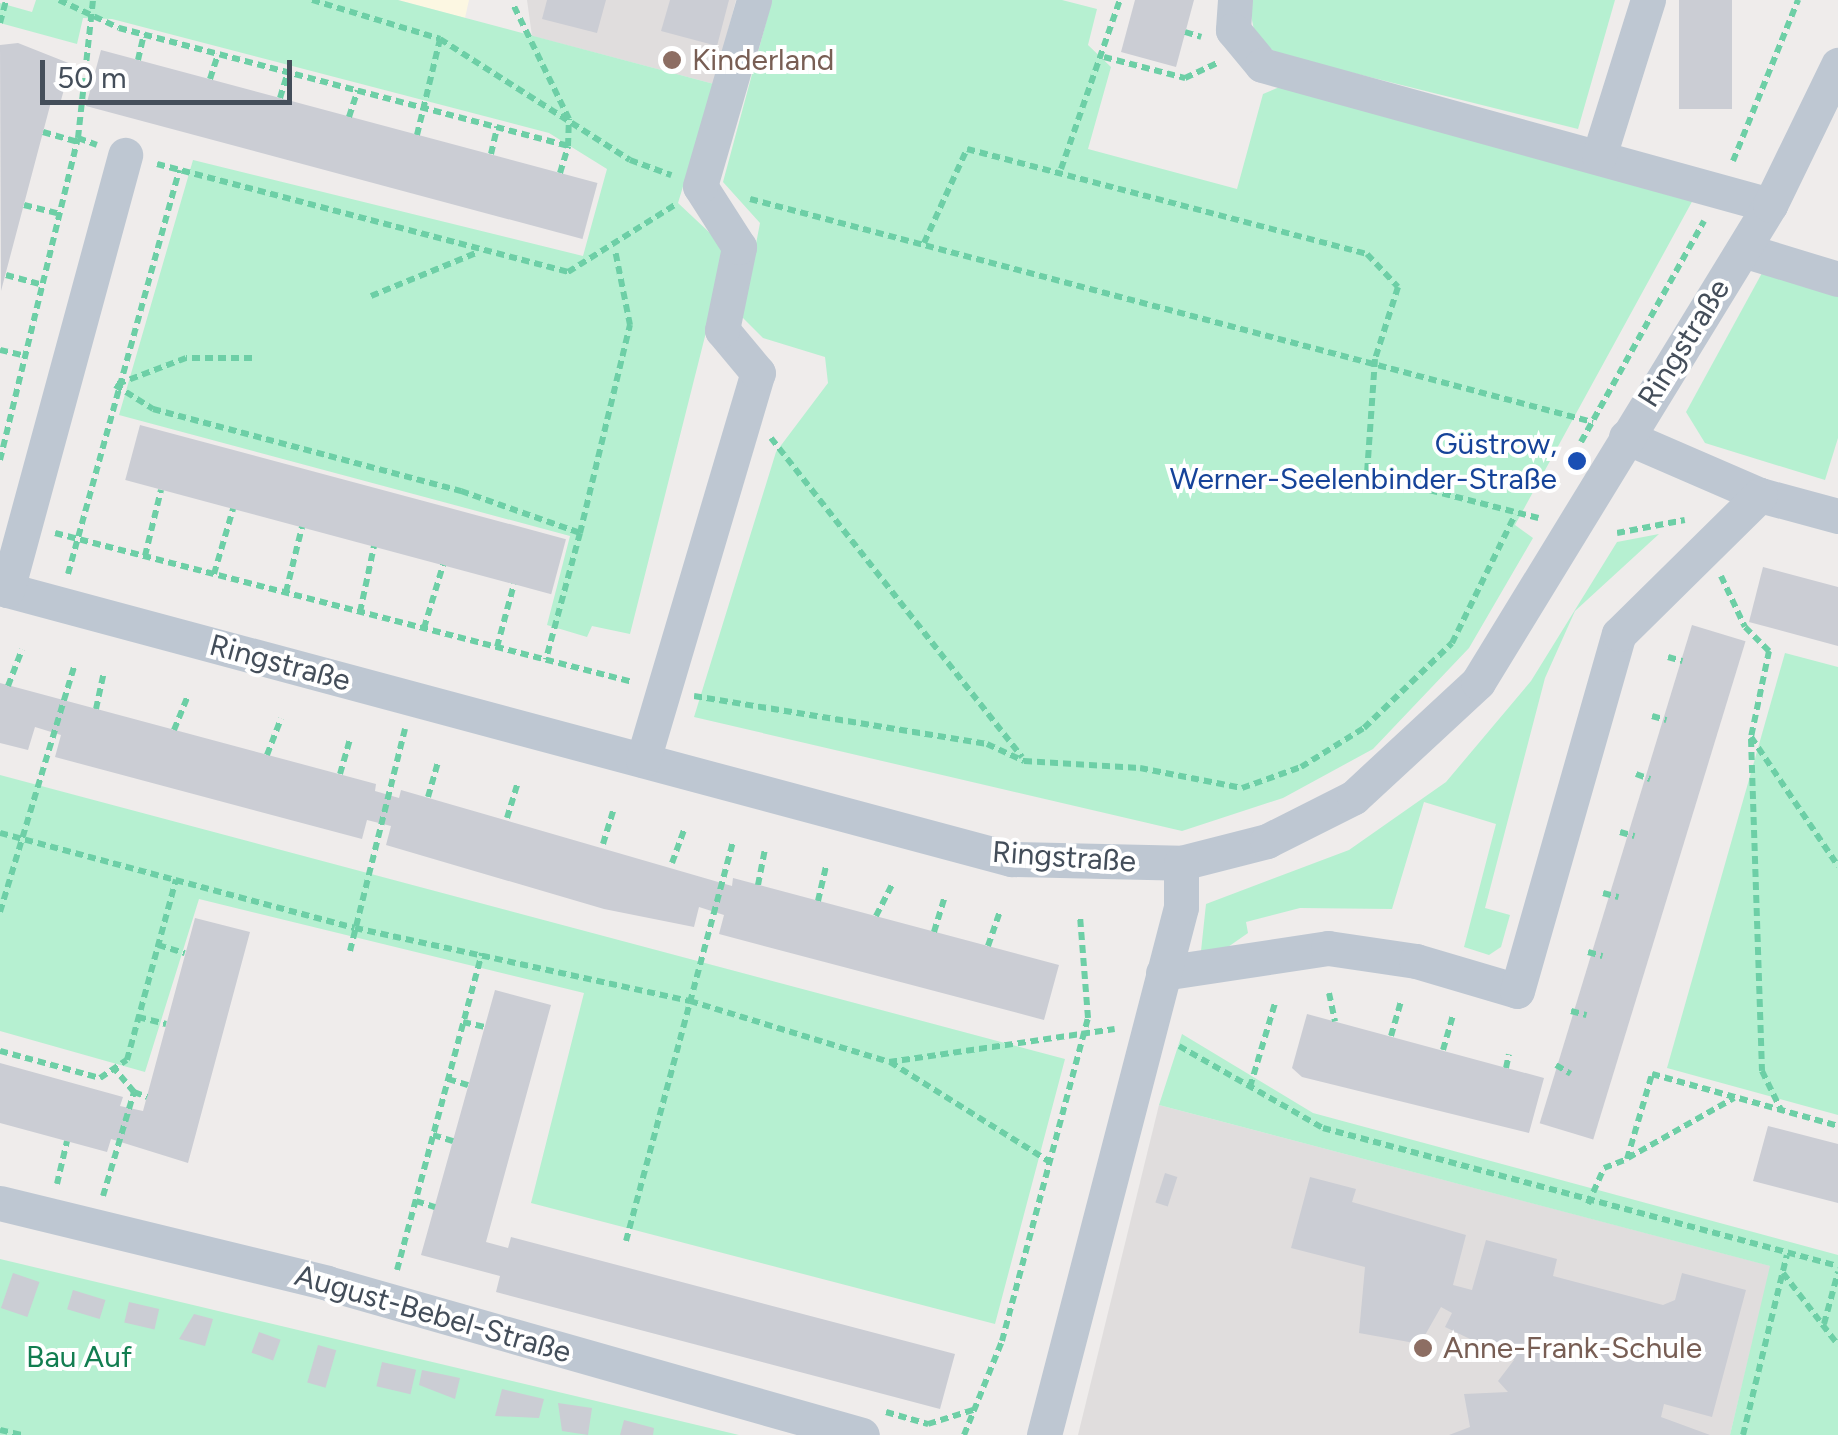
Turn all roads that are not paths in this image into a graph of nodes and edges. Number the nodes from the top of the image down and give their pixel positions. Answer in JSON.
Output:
{"nodes":[{"id":1,"x":754,"y":0,"type":"edge"},
{"id":2,"x":1236,"y":0,"type":"edge"},
{"id":3,"x":1648,"y":0,"type":"edge"},
{"id":4,"x":1838,"y":65,"type":"edge"},
{"id":5,"x":125,"y":155,"type":"road end"},
{"id":6,"x":1599,"y":156,"type":"junction"},
{"id":7,"x":1770,"y":205,"type":"junction"},
{"id":8,"x":1744,"y":250,"type":"junction"},
{"id":9,"x":1838,"y":279,"type":"edge"},
{"id":10,"x":1626,"y":437,"type":"junction"},
{"id":11,"x":1760,"y":495,"type":"junction"},
{"id":12,"x":1838,"y":516,"type":"edge"},
{"id":13,"x":3,"y":589,"type":"edge"},
{"id":14,"x":643,"y":760,"type":"junction"},
{"id":15,"x":1181,"y":862,"type":"junction"},
{"id":16,"x":1163,"y":973,"type":"junction"},
{"id":17,"x":0,"y":1203,"type":"edge"},
{"id":18,"x":862,"y":1435,"type":"edge"},
{"id":19,"x":1044,"y":1435,"type":"edge"}],
"edges":[{"from":1,"to":14,"type":"street"},
{"from":2,"to":6,"type":"street"},
{"from":3,"to":6,"type":"street"},
{"from":4,"to":7,"type":"street","name":"Ringstraße"},
{"from":5,"to":13,"type":"street","name":"Ringstraße"},
{"from":6,"to":7,"type":"street"},
{"from":7,"to":8,"type":"street","name":"Ringstraße"},
{"from":8,"to":9,"type":"street"},
{"from":8,"to":10,"type":"street","name":"Ringstraße"},
{"from":10,"to":11,"type":"street"},
{"from":10,"to":15,"type":"street","name":"Ringstraße"},
{"from":11,"to":12,"type":"street"},
{"from":11,"to":16,"type":"street"},
{"from":13,"to":14,"type":"street","name":"Ringstraße"},
{"from":14,"to":15,"type":"street","name":"Ringstraße"},
{"from":15,"to":16,"type":"street"},
{"from":16,"to":19,"type":"street"},
{"from":17,"to":18,"type":"street","name":"August-Bebel-Straße"}]}
